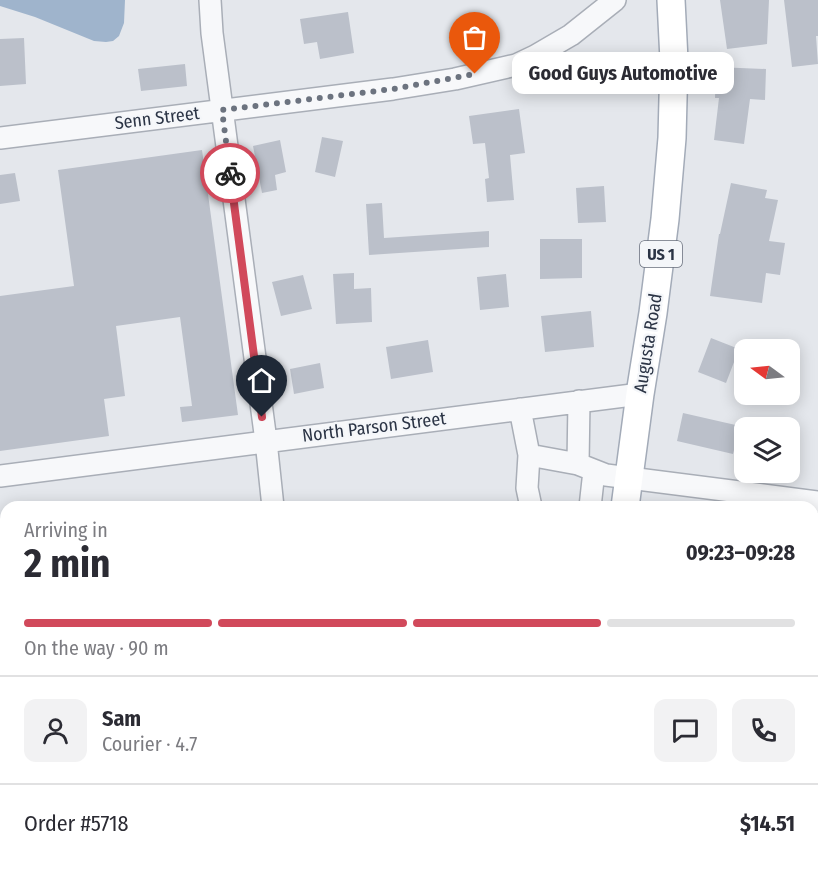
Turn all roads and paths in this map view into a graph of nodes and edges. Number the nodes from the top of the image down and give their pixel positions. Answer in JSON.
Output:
{"nodes":[{"id":1,"x":210,"y":0,"type":"edge"},
{"id":2,"x":615,"y":0,"type":"edge"},
{"id":3,"x":670,"y":0,"type":"edge"},
{"id":4,"x":222,"y":110,"type":"junction"},
{"id":5,"x":0,"y":138,"type":"edge"},
{"id":6,"x":640,"y":394,"type":"junction"},
{"id":7,"x":579,"y":402,"type":"junction"},
{"id":8,"x":520,"y":409,"type":"junction"},
{"id":9,"x":266,"y":441,"type":"junction"},
{"id":10,"x":529,"y":455,"type":"junction"},
{"id":11,"x":586,"y":468,"type":"junction"},
{"id":12,"x":0,"y":476,"type":"edge"},
{"id":13,"x":629,"y":478,"type":"junction"},
{"id":14,"x":272,"y":501,"type":"edge"},
{"id":15,"x":530,"y":501,"type":"edge"},
{"id":16,"x":589,"y":501,"type":"edge"},
{"id":17,"x":626,"y":501,"type":"edge"},
{"id":18,"x":810,"y":501,"type":"edge"}],
"edges":[{"from":1,"to":4,"type":"street"},
{"from":2,"to":4,"type":"street","name":"Senn Street"},
{"from":3,"to":6,"type":"main road","name":"Augusta Road","number":"US 1"},
{"from":4,"to":5,"type":"street","name":"Senn Street"},
{"from":4,"to":9,"type":"street"},
{"from":6,"to":7,"type":"street","name":"North Parson Street"},
{"from":6,"to":13,"type":"main road","name":"Augusta Road","number":"US 1"},
{"from":7,"to":8,"type":"street","name":"North Parson Street"},
{"from":7,"to":11,"type":"street"},
{"from":8,"to":9,"type":"street","name":"North Parson Street"},
{"from":8,"to":10,"type":"street"},
{"from":9,"to":12,"type":"street","name":"North Parson Street"},
{"from":9,"to":14,"type":"street"},
{"from":10,"to":11,"type":"street"},
{"from":10,"to":15,"type":"street"},
{"from":11,"to":13,"type":"street"},
{"from":11,"to":16,"type":"street"},
{"from":13,"to":17,"type":"main road","name":"Augusta Road","number":"US 1"},
{"from":13,"to":18,"type":"street"}]}
